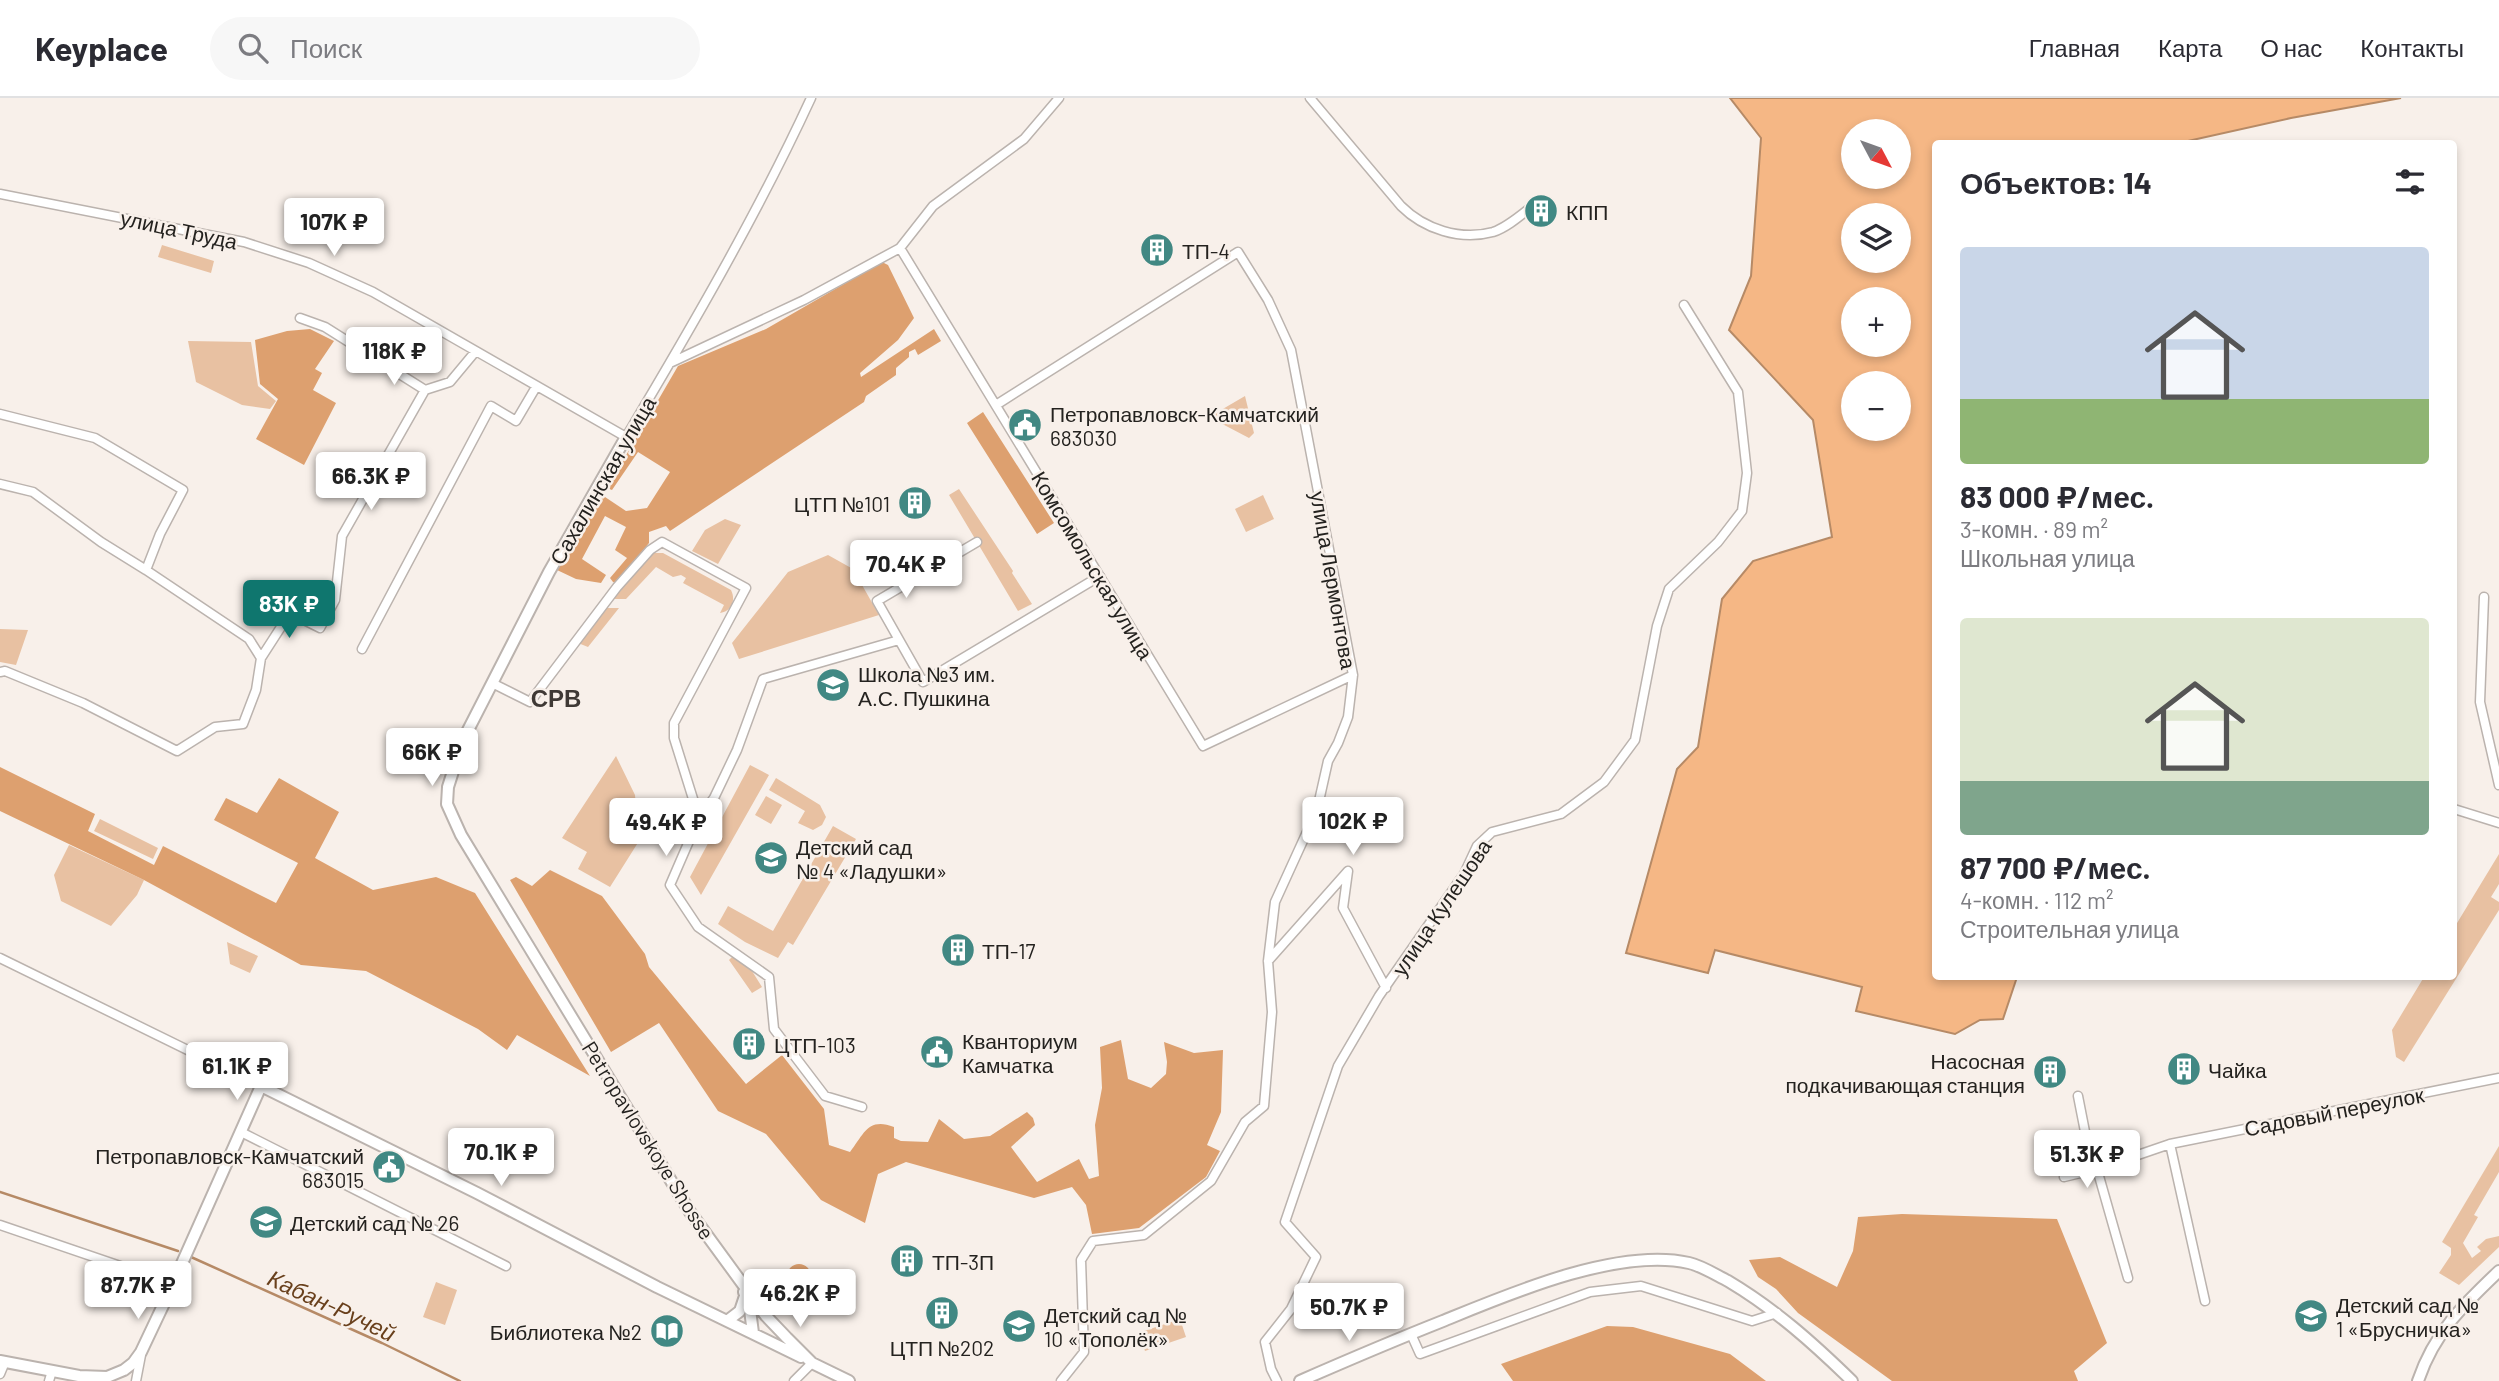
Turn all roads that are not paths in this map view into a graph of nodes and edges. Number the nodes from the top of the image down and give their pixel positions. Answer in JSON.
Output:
{"nodes":[{"id":1,"x":811,"y":98,"type":"edge"},
{"id":2,"x":1059,"y":98,"type":"edge"},
{"id":3,"x":1310,"y":98,"type":"edge"},
{"id":4,"x":0,"y":194,"type":"edge"},
{"id":5,"x":1535,"y":204,"type":"dead end"},
{"id":6,"x":900,"y":248,"type":"junction"},
{"id":7,"x":1684,"y":305,"type":"dead end"},
{"id":8,"x":300,"y":318,"type":"dead end"},
{"id":9,"x":475,"y":352,"type":"junction"},
{"id":10,"x":670,"y":363,"type":"junction"},
{"id":11,"x":536,"y":387,"type":"junction"},
{"id":12,"x":425,"y":390,"type":"junction"},
{"id":13,"x":996,"y":405,"type":"junction"},
{"id":14,"x":0,"y":414,"type":"edge"},
{"id":15,"x":626,"y":437,"type":"junction"},
{"id":16,"x":0,"y":484,"type":"edge"},
{"id":17,"x":977,"y":542,"type":"dead end"},
{"id":18,"x":146,"y":570,"type":"junction"},
{"id":19,"x":1100,"y":576,"type":"junction"},
{"id":20,"x":2484,"y":597,"type":"dead end"},
{"id":21,"x":899,"y":640,"type":"junction"},
{"id":22,"x":362,"y":649,"type":"dead end"},
{"id":23,"x":261,"y":658,"type":"junction"},
{"id":24,"x":0,"y":672,"type":"edge"},
{"id":25,"x":1353,"y":675,"type":"junction"},
{"id":26,"x":492,"y":683,"type":"junction"},
{"id":27,"x":2499,"y":785,"type":"edge"},
{"id":28,"x":2457,"y":810,"type":"edge"},
{"id":29,"x":699,"y":818,"type":"junction"},
{"id":30,"x":2499,"y":824,"type":"edge"},
{"id":31,"x":482,"y":870,"type":"joint"},
{"id":32,"x":0,"y":958,"type":"edge"},
{"id":33,"x":1268,"y":961,"type":"junction"},
{"id":34,"x":1386,"y":988,"type":"junction"},
{"id":35,"x":2499,"y":1078,"type":"edge"},
{"id":36,"x":261,"y":1086,"type":"junction"},
{"id":37,"x":2078,"y":1096,"type":"dead end"},
{"id":38,"x":862,"y":1107,"type":"dead end"},
{"id":39,"x":241,"y":1132,"type":"junction"},
{"id":40,"x":2170,"y":1144,"type":"junction"},
{"id":41,"x":2098,"y":1169,"type":"junction"},
{"id":42,"x":2064,"y":1177,"type":"dead end"},
{"id":43,"x":0,"y":1225,"type":"edge"},
{"id":44,"x":506,"y":1266,"type":"dead end"},
{"id":45,"x":2499,"y":1271,"type":"edge"},
{"id":46,"x":2129,"y":1278,"type":"dead end"},
{"id":47,"x":740,"y":1280,"type":"junction"},
{"id":48,"x":173,"y":1284,"type":"junction"},
{"id":49,"x":746,"y":1296,"type":"junction"},
{"id":50,"x":2205,"y":1301,"type":"dead end"},
{"id":51,"x":1777,"y":1313,"type":"junction"},
{"id":52,"x":766,"y":1316,"type":"junction"},
{"id":53,"x":726,"y":1321,"type":"junction"},
{"id":54,"x":1411,"y":1334,"type":"junction"},
{"id":55,"x":759,"y":1336,"type":"junction"},
{"id":56,"x":141,"y":1352,"type":"junction"},
{"id":57,"x":3,"y":1361,"type":"edge"},
{"id":58,"x":812,"y":1363,"type":"junction"},
{"id":59,"x":0,"y":1374,"type":"edge"},
{"id":60,"x":51,"y":1376,"type":"edge"},
{"id":61,"x":136,"y":1381,"type":"edge"},
{"id":62,"x":794,"y":1381,"type":"edge"},
{"id":63,"x":849,"y":1381,"type":"edge"},
{"id":64,"x":1061,"y":1381,"type":"edge"},
{"id":65,"x":1277,"y":1381,"type":"edge"},
{"id":66,"x":1300,"y":1381,"type":"edge"},
{"id":67,"x":1852,"y":1381,"type":"edge"},
{"id":68,"x":2418,"y":1381,"type":"edge"}],
"edges":[{"from":1,"to":10,"type":"street","name":"Сахалинская улица"},
{"from":2,"to":6,"type":"street"},
{"from":3,"to":5,"type":"street"},
{"from":4,"to":9,"type":"street","name":"улица Труда"},
{"from":6,"to":10,"type":"street"},
{"from":6,"to":13,"type":"street","name":"Комсомольская улица"},
{"from":7,"to":34,"type":"street","name":"улица Кулешова"},
{"from":8,"to":12,"type":"street"},
{"from":9,"to":11,"type":"street","name":"улица Труда"},
{"from":9,"to":12,"type":"street"},
{"from":10,"to":15,"type":"street","name":"Сахалинская улица"},
{"from":11,"to":15,"type":"street","name":"улица Труда"},
{"from":11,"to":22,"type":"street"},
{"from":12,"to":23,"type":"street"},
{"from":13,"to":19,"type":"street","name":"Комсомольская улица"},
{"from":13,"to":25,"type":"street","name":"улица Лермонтова"},
{"from":14,"to":18,"type":"street"},
{"from":15,"to":26,"type":"street","name":"Сахалинская улица"},
{"from":16,"to":18,"type":"street"},
{"from":17,"to":21,"type":"street"},
{"from":18,"to":23,"type":"street"},
{"from":19,"to":21,"type":"street"},
{"from":19,"to":25,"type":"street","name":"Комсомольская улица"},
{"from":20,"to":27,"type":"street"},
{"from":21,"to":29,"type":"street"},
{"from":23,"to":24,"type":"street"},
{"from":25,"to":33,"type":"street","name":"улица Лермонтова"},
{"from":26,"to":29,"type":"street"},
{"from":26,"to":31,"type":"street","name":"Сахалинская улица"},
{"from":28,"to":30,"type":"street"},
{"from":29,"to":38,"type":"street"},
{"from":31,"to":47,"type":"street","name":"Petropavlovskoye Shosse"},
{"from":32,"to":36,"type":"street"},
{"from":33,"to":34,"type":"street"},
{"from":33,"to":64,"type":"street","name":"улица Лермонтова"},
{"from":34,"to":65,"type":"street","name":"улица Кулешова"},
{"from":35,"to":40,"type":"street","name":"Садовый переулок"},
{"from":36,"to":39,"type":"street"},
{"from":36,"to":53,"type":"street"},
{"from":37,"to":41,"type":"street"},
{"from":39,"to":44,"type":"street"},
{"from":39,"to":48,"type":"street"},
{"from":40,"to":41,"type":"street","name":"Садовый переулок"},
{"from":40,"to":50,"type":"street"},
{"from":41,"to":42,"type":"street","name":"Садовый переулок"},
{"from":41,"to":46,"type":"street"},
{"from":43,"to":48,"type":"street"},
{"from":45,"to":68,"type":"street"},
{"from":47,"to":49,"type":"street"},
{"from":47,"to":52,"type":"street","name":"Petropavlovskoye Shosse"},
{"from":48,"to":56,"type":"street"},
{"from":49,"to":53,"type":"street"},
{"from":49,"to":55,"type":"street"},
{"from":51,"to":54,"type":"street"},
{"from":51,"to":54,"type":"street"},
{"from":51,"to":67,"type":"street"},
{"from":52,"to":55,"type":"street"},
{"from":52,"to":58,"type":"street","name":"Petropavlovskoye Shosse"},
{"from":53,"to":55,"type":"street"},
{"from":54,"to":66,"type":"street"},
{"from":55,"to":58,"type":"street"},
{"from":56,"to":60,"type":"street"},
{"from":56,"to":61,"type":"street"},
{"from":57,"to":59,"type":"street"},
{"from":57,"to":60,"type":"street"},
{"from":58,"to":62,"type":"street"},
{"from":58,"to":63,"type":"street","name":"Petropavlovskoye Shosse"}]}
